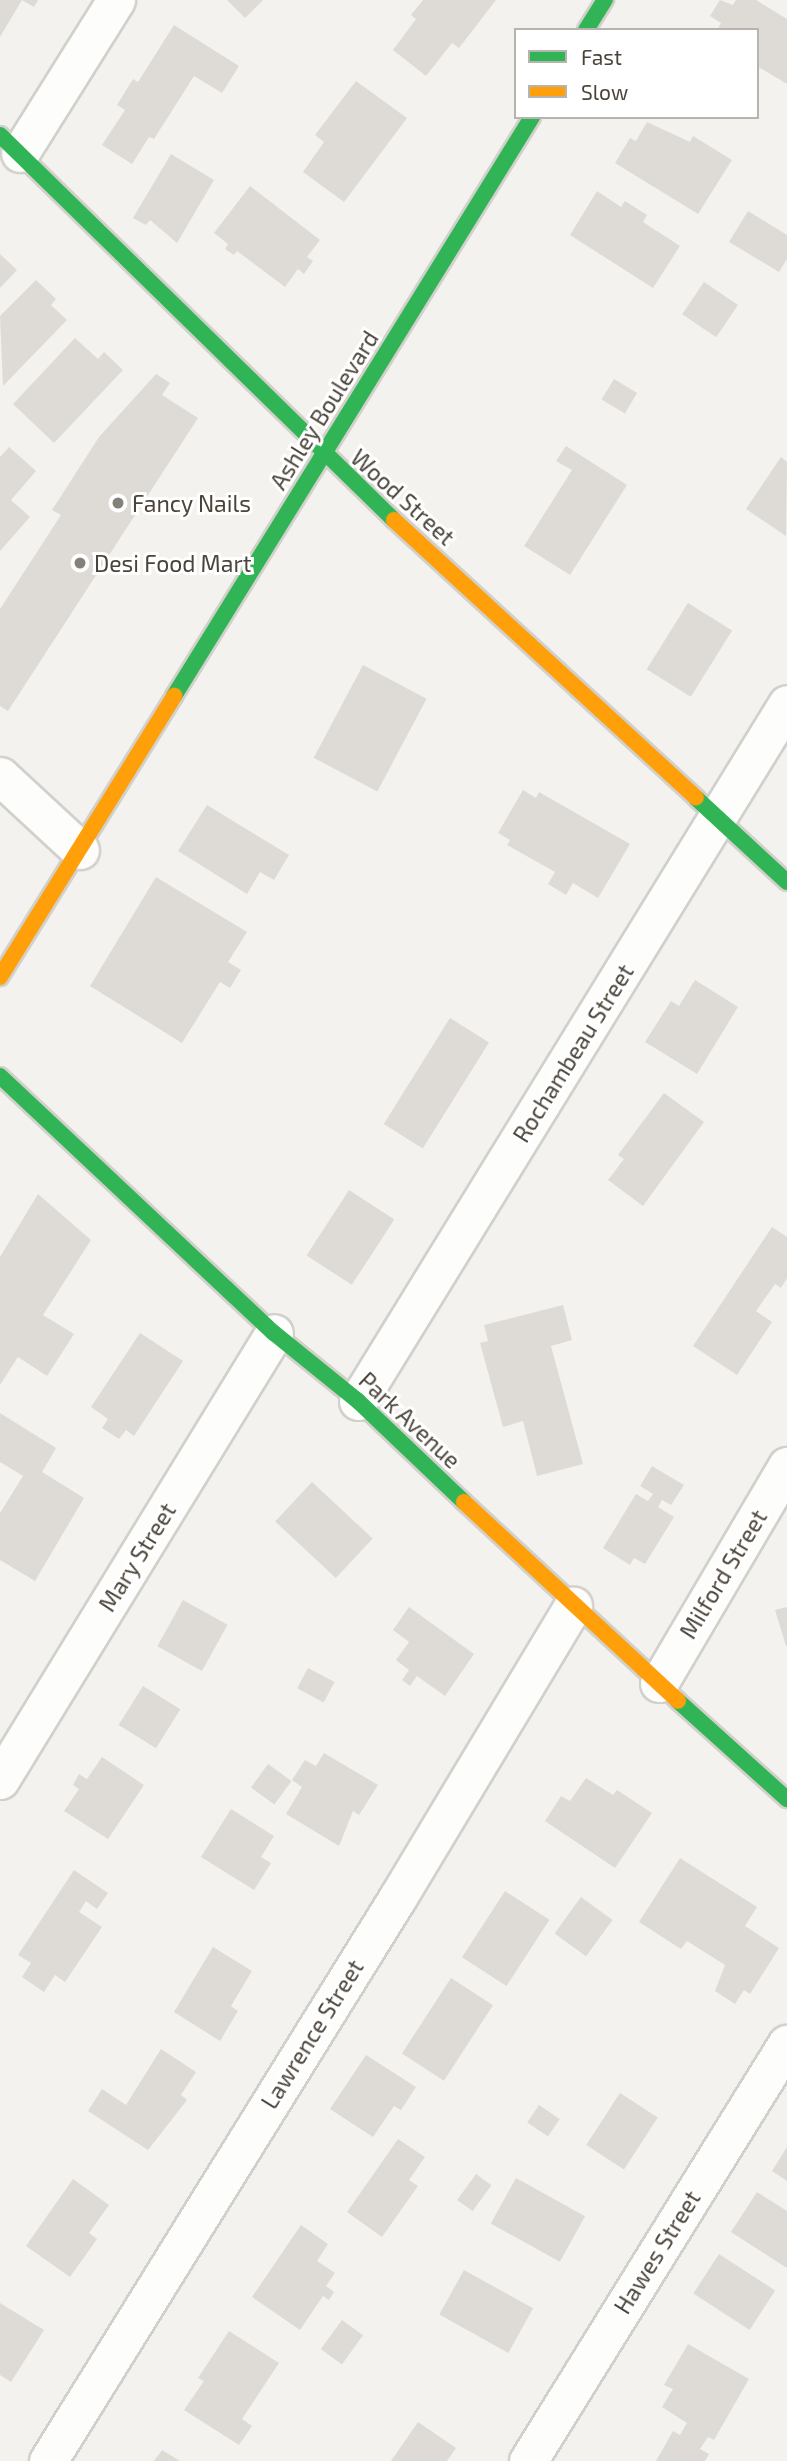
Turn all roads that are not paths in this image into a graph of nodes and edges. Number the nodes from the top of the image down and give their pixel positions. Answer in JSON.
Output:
{"nodes":[{"id":1,"x":116,"y":0,"type":"edge"},
{"id":2,"x":605,"y":0,"type":"edge"},
{"id":3,"x":587,"y":28,"type":"edge"},
{"id":4,"x":531,"y":119,"type":"edge"},
{"id":5,"x":10,"y":144,"type":"edge"},
{"id":6,"x":323,"y":455,"type":"junction"},
{"id":7,"x":787,"y":704,"type":"edge"},
{"id":8,"x":0,"y":776,"type":"edge"},
{"id":9,"x":718,"y":820,"type":"junction"},
{"id":10,"x":80,"y":850,"type":"junction"},
{"id":11,"x":787,"y":882,"type":"edge"},
{"id":12,"x":0,"y":977,"type":"edge"},
{"id":13,"x":0,"y":1076,"type":"edge"},
{"id":14,"x":274,"y":1334,"type":"junction"},
{"id":15,"x":358,"y":1401,"type":"junction"},
{"id":16,"x":787,"y":1466,"type":"edge"},
{"id":17,"x":573,"y":1606,"type":"junction"},
{"id":18,"x":659,"y":1683,"type":"junction"},
{"id":19,"x":0,"y":1780,"type":"edge"},
{"id":20,"x":787,"y":1800,"type":"edge"},
{"id":21,"x":787,"y":2044,"type":"edge"},
{"id":22,"x":48,"y":2461,"type":"edge"},
{"id":23,"x":528,"y":2461,"type":"edge"}],
"edges":[{"from":1,"to":5,"type":"street"},
{"from":2,"to":3,"type":"street"},
{"from":4,"to":6,"type":"street","name":"Ashley Boulevard"},
{"from":5,"to":6,"type":"street","name":"Wood Street"},
{"from":6,"to":9,"type":"street","name":"Wood Street"},
{"from":6,"to":10,"type":"street","name":"Ashley Boulevard"},
{"from":7,"to":9,"type":"street","name":"Rochambeau Street"},
{"from":8,"to":10,"type":"street"},
{"from":9,"to":11,"type":"street","name":"Wood Street"},
{"from":9,"to":15,"type":"street","name":"Rochambeau Street"},
{"from":10,"to":12,"type":"street","name":"Ashley Boulevard"},
{"from":13,"to":14,"type":"street","name":"Park Avenue"},
{"from":14,"to":15,"type":"street","name":"Park Avenue"},
{"from":14,"to":19,"type":"street","name":"Mary Street"},
{"from":15,"to":17,"type":"street","name":"Park Avenue"},
{"from":16,"to":18,"type":"street","name":"Milford Street"},
{"from":17,"to":18,"type":"street","name":"Park Avenue"},
{"from":17,"to":22,"type":"street","name":"Lawrence Street"},
{"from":18,"to":20,"type":"street","name":"Park Avenue"},
{"from":21,"to":23,"type":"street","name":"Hawes Street"}]}
